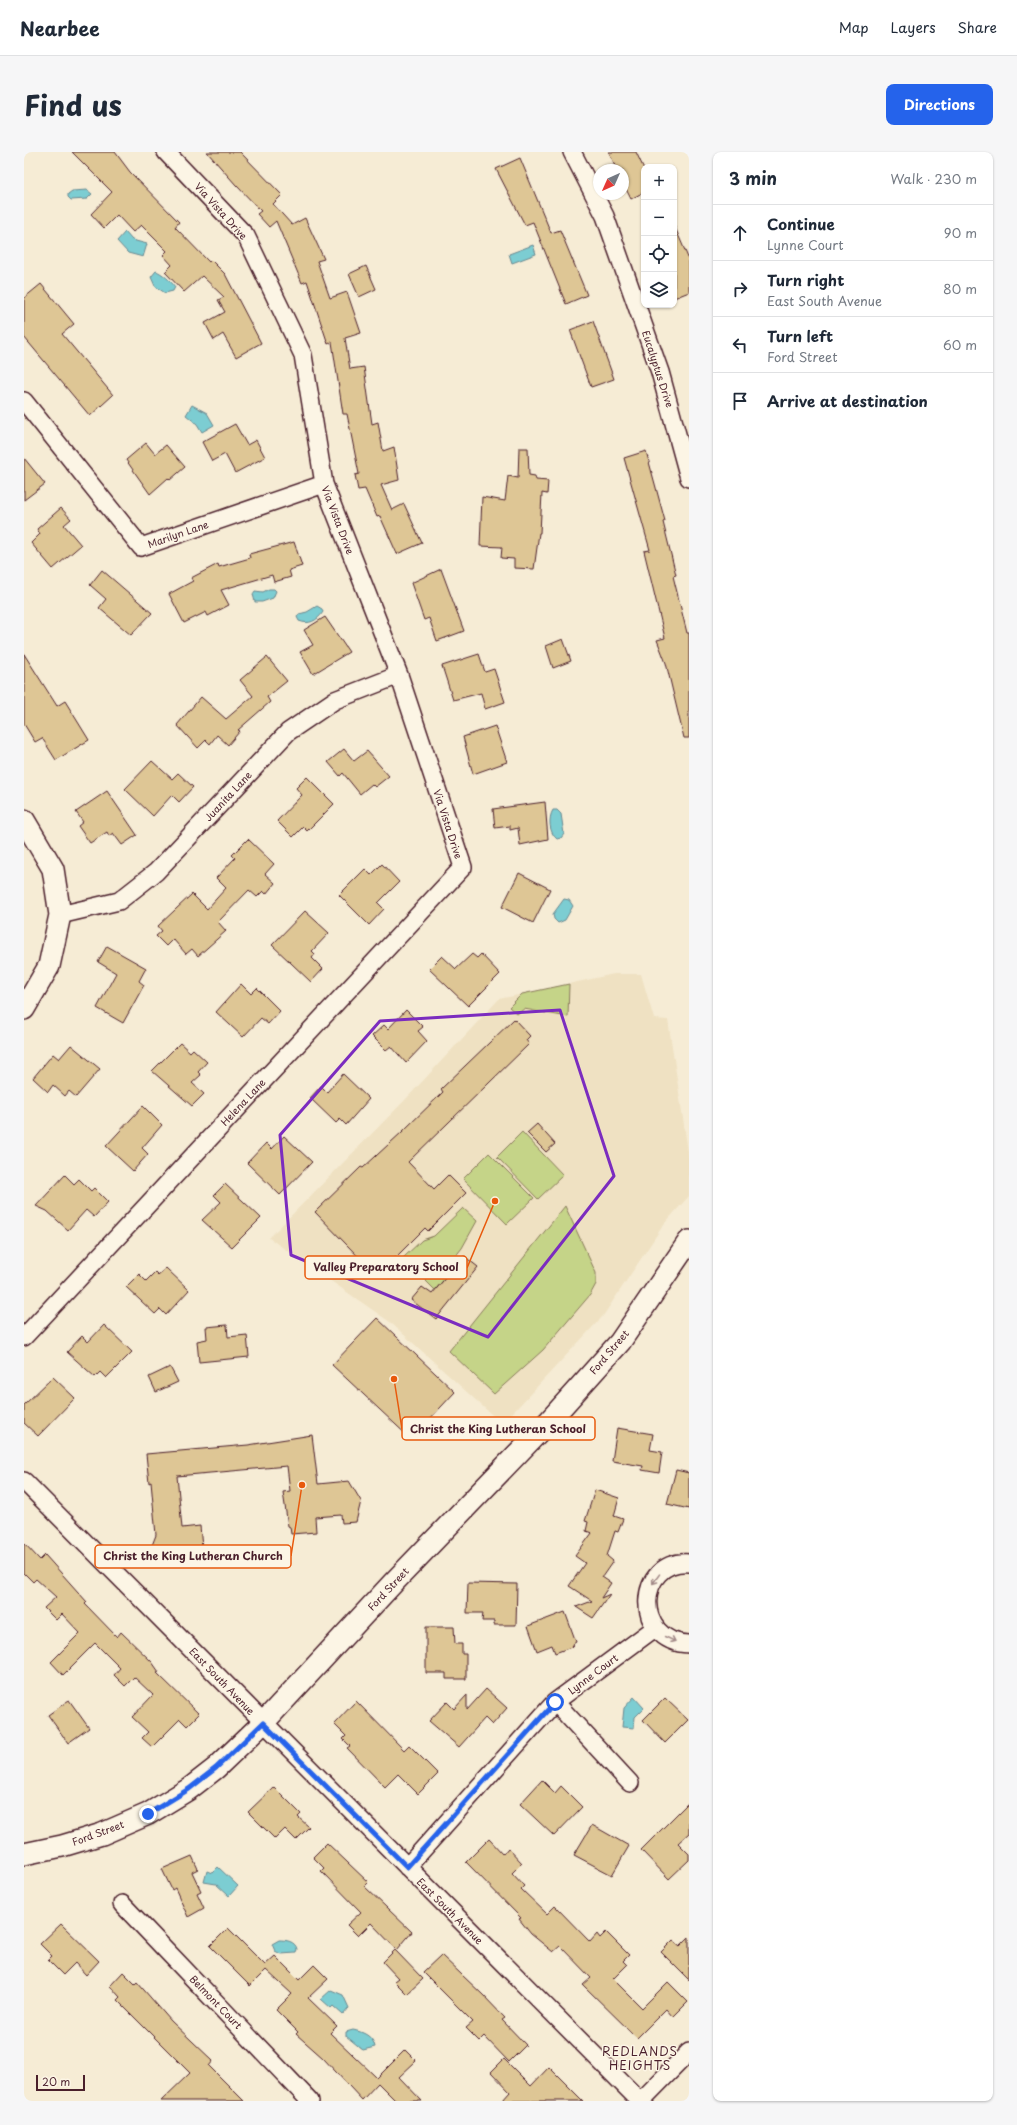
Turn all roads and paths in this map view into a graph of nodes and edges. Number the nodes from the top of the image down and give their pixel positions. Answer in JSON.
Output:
{"nodes":[{"id":1,"x":166,"y":152,"type":"edge"},
{"id":2,"x":572,"y":152,"type":"edge"},
{"id":3,"x":24,"y":401,"type":"edge"},
{"id":4,"x":689,"y":478,"type":"edge"},
{"id":5,"x":324,"y":484,"type":"junction"},
{"id":6,"x":399,"y":675,"type":"junction"},
{"id":7,"x":24,"y":820,"type":"edge"},
{"id":8,"x":463,"y":867,"type":"joint"},
{"id":9,"x":60,"y":915,"type":"junction"},
{"id":10,"x":24,"y":1009,"type":"edge"},
{"id":11,"x":689,"y":1241,"type":"edge"},
{"id":12,"x":24,"y":1337,"type":"edge"},
{"id":13,"x":24,"y":1481,"type":"edge"},
{"id":14,"x":689,"y":1564,"type":"edge"},
{"id":15,"x":655,"y":1628,"type":"junction"},
{"id":16,"x":689,"y":1644,"type":"edge"},
{"id":17,"x":555,"y":1702,"type":"junction"},
{"id":18,"x":263,"y":1723,"type":"junction"},
{"id":19,"x":630,"y":1783,"type":"dead end"},
{"id":20,"x":24,"y":1854,"type":"edge"},
{"id":21,"x":407,"y":1867,"type":"junction"},
{"id":22,"x":122,"y":1904,"type":"dead end"},
{"id":23,"x":689,"y":2052,"type":"edge"},
{"id":24,"x":310,"y":2101,"type":"edge"},
{"id":25,"x":641,"y":2101,"type":"edge"}],
"edges":[{"from":1,"to":5,"type":"street","name":"Via Vista Drive"},
{"from":2,"to":4,"type":"street","name":"Eucalyptus Drive"},
{"from":3,"to":5,"type":"street","name":"Marilyn Lane"},
{"from":5,"to":6,"type":"street","name":"Via Vista Drive"},
{"from":6,"to":8,"type":"street","name":"Via Vista Drive"},
{"from":6,"to":9,"type":"street","name":"Juanita Lane"},
{"from":7,"to":9,"type":"street"},
{"from":8,"to":12,"type":"street","name":"Helena Lane"},
{"from":9,"to":10,"type":"street"},
{"from":11,"to":18,"type":"street","name":"Ford Street"},
{"from":13,"to":18,"type":"street","name":"East South Avenue"},
{"from":14,"to":15,"type":"street","one_way":true},
{"from":15,"to":16,"type":"street","one_way":true},
{"from":15,"to":17,"type":"street","name":"Lynne Court"},
{"from":17,"to":19,"type":"street"},
{"from":17,"to":21,"type":"street","name":"Lynne Court"},
{"from":18,"to":20,"type":"street","name":"Ford Street"},
{"from":18,"to":21,"type":"street","name":"East South Avenue"},
{"from":21,"to":25,"type":"street","name":"East South Avenue"},
{"from":22,"to":24,"type":"street","name":"Belmont Court"},
{"from":23,"to":25,"type":"street"}]}
